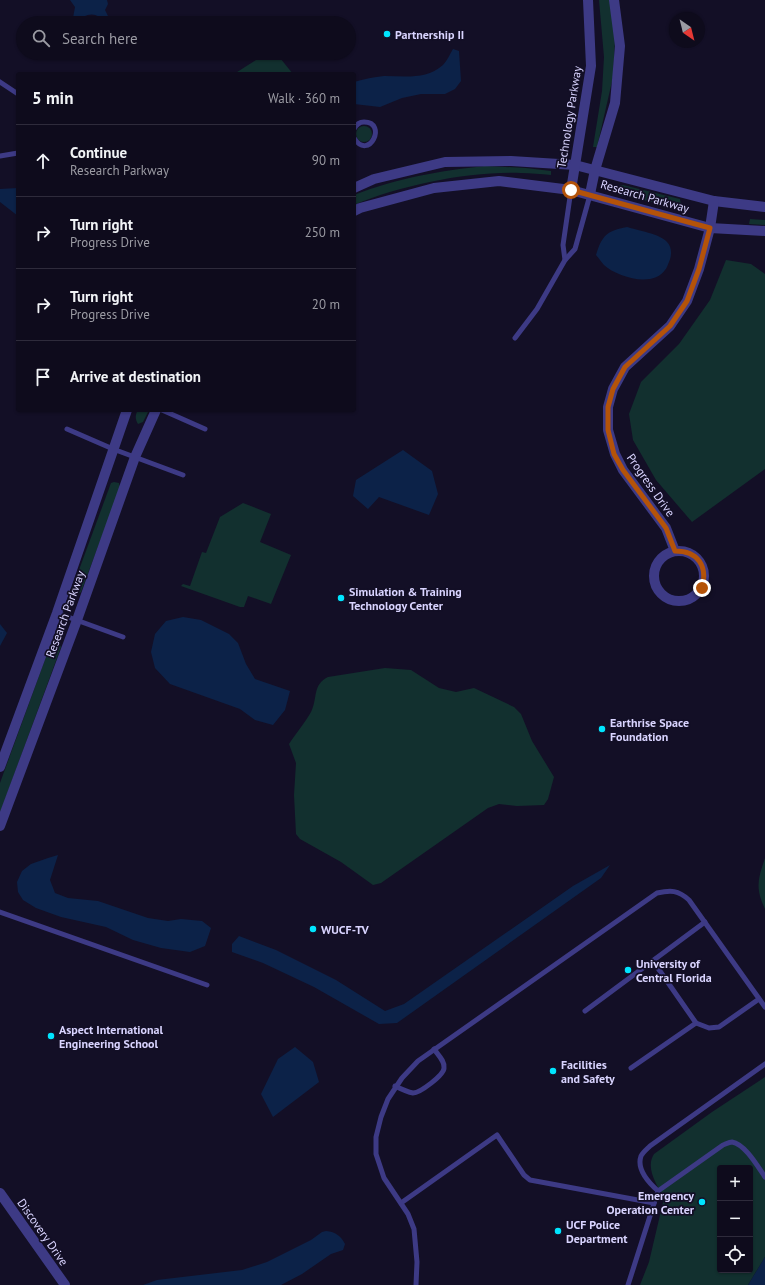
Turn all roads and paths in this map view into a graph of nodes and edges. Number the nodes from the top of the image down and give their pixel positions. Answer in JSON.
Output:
{"nodes":[{"id":1,"x":588,"y":0,"type":"edge"},
{"id":2,"x":614,"y":0,"type":"edge"},
{"id":3,"x":0,"y":82,"type":"edge"},
{"id":4,"x":16,"y":94,"type":"edge"},
{"id":5,"x":356,"y":127,"type":"edge"},
{"id":6,"x":356,"y":140,"type":"edge"},
{"id":7,"x":16,"y":153,"type":"edge"},
{"id":8,"x":0,"y":156,"type":"edge"},
{"id":9,"x":575,"y":165,"type":"junction"},
{"id":10,"x":595,"y":170,"type":"junction"},
{"id":11,"x":356,"y":187,"type":"edge"},
{"id":12,"x":571,"y":190,"type":"junction"},
{"id":13,"x":590,"y":194,"type":"junction"},
{"id":14,"x":714,"y":201,"type":"junction"},
{"id":15,"x":765,"y":207,"type":"edge"},
{"id":16,"x":356,"y":210,"type":"edge"},
{"id":17,"x":710,"y":228,"type":"junction"},
{"id":18,"x":765,"y":231,"type":"edge"},
{"id":19,"x":565,"y":260,"type":"junction"},
{"id":20,"x":515,"y":338,"type":"dead end"},
{"id":21,"x":126,"y":412,"type":"edge"},
{"id":22,"x":155,"y":412,"type":"edge"},
{"id":23,"x":167,"y":412,"type":"edge"},
{"id":24,"x":67,"y":429,"type":"dead end"},
{"id":25,"x":205,"y":429,"type":"dead end"},
{"id":26,"x":113,"y":449,"type":"junction"},
{"id":27,"x":135,"y":457,"type":"junction"},
{"id":28,"x":183,"y":475,"type":"dead end"},
{"id":29,"x":675,"y":551,"type":"junction"},
{"id":30,"x":57,"y":613,"type":"junction"},
{"id":31,"x":77,"y":620,"type":"junction"},
{"id":32,"x":123,"y":637,"type":"dead end"},
{"id":33,"x":0,"y":767,"type":"edge"},
{"id":34,"x":0,"y":826,"type":"edge"},
{"id":35,"x":0,"y":912,"type":"edge"},
{"id":36,"x":705,"y":922,"type":"junction"},
{"id":37,"x":653,"y":961,"type":"junction"},
{"id":38,"x":207,"y":985,"type":"dead end"},
{"id":39,"x":759,"y":999,"type":"junction"},
{"id":40,"x":765,"y":1007,"type":"edge"},
{"id":41,"x":585,"y":1011,"type":"dead end"},
{"id":42,"x":696,"y":1023,"type":"junction"},
{"id":43,"x":434,"y":1049,"type":"junction"},
{"id":44,"x":765,"y":1064,"type":"edge"},
{"id":45,"x":631,"y":1068,"type":"dead end"},
{"id":46,"x":395,"y":1086,"type":"junction"},
{"id":47,"x":765,"y":1177,"type":"edge"},
{"id":48,"x":658,"y":1191,"type":"junction"},
{"id":49,"x":0,"y":1193,"type":"edge"},
{"id":50,"x":401,"y":1203,"type":"junction"},
{"id":51,"x":654,"y":1203,"type":"junction"},
{"id":52,"x":65,"y":1285,"type":"edge"},
{"id":53,"x":416,"y":1285,"type":"edge"},
{"id":54,"x":628,"y":1285,"type":"edge"}],
"edges":[{"from":1,"to":9,"type":"street","name":"Technology Parkway"},
{"from":2,"to":10,"type":"street"},
{"from":3,"to":4,"type":"lane"},
{"from":5,"to":6,"type":"lane"},
{"from":7,"to":8,"type":"lane"},
{"from":9,"to":10,"type":"street","name":"Research Parkway"},
{"from":9,"to":11,"type":"street","name":"Research Parkway"},
{"from":9,"to":12,"type":"street","name":"Technology Parkway"},
{"from":10,"to":13,"type":"street"},
{"from":10,"to":14,"type":"street","name":"Research Parkway"},
{"from":12,"to":13,"type":"street","name":"Research Parkway"},
{"from":12,"to":16,"type":"street","name":"Research Parkway"},
{"from":12,"to":19,"type":"lane"},
{"from":13,"to":17,"type":"street","name":"Research Parkway"},
{"from":13,"to":19,"type":"lane"},
{"from":14,"to":15,"type":"street","name":"Research Parkway"},
{"from":14,"to":17,"type":"street","name":"Progress Drive"},
{"from":17,"to":18,"type":"street","name":"Research Parkway"},
{"from":17,"to":29,"type":"street","name":"Progress Drive"},
{"from":19,"to":20,"type":"lane"},
{"from":21,"to":26,"type":"street","name":"Research Parkway"},
{"from":22,"to":27,"type":"street","name":"Research Parkway"},
{"from":23,"to":25,"type":"lane"},
{"from":24,"to":26,"type":"lane"},
{"from":26,"to":27,"type":"lane"},
{"from":26,"to":30,"type":"street","name":"Research Parkway"},
{"from":27,"to":28,"type":"lane"},
{"from":27,"to":31,"type":"street","name":"Research Parkway"},
{"from":29,"to":29,"type":"street"},
{"from":30,"to":31,"type":"lane"},
{"from":30,"to":33,"type":"street","name":"Research Parkway"},
{"from":31,"to":32,"type":"lane"},
{"from":31,"to":34,"type":"street","name":"Research Parkway"},
{"from":35,"to":38,"type":"lane"},
{"from":36,"to":37,"type":"lane"},
{"from":36,"to":39,"type":"lane"},
{"from":36,"to":43,"type":"lane"},
{"from":37,"to":41,"type":"lane"},
{"from":37,"to":42,"type":"lane"},
{"from":39,"to":40,"type":"lane"},
{"from":39,"to":42,"type":"lane"},
{"from":42,"to":45,"type":"lane"},
{"from":43,"to":46,"type":"lane"},
{"from":43,"to":46,"type":"lane"},
{"from":44,"to":48,"type":"lane"},
{"from":46,"to":50,"type":"lane"},
{"from":47,"to":48,"type":"lane"},
{"from":48,"to":51,"type":"lane"},
{"from":49,"to":52,"type":"street","name":"Discovery Drive"},
{"from":50,"to":51,"type":"lane"},
{"from":50,"to":53,"type":"lane"},
{"from":51,"to":54,"type":"lane"}]}
